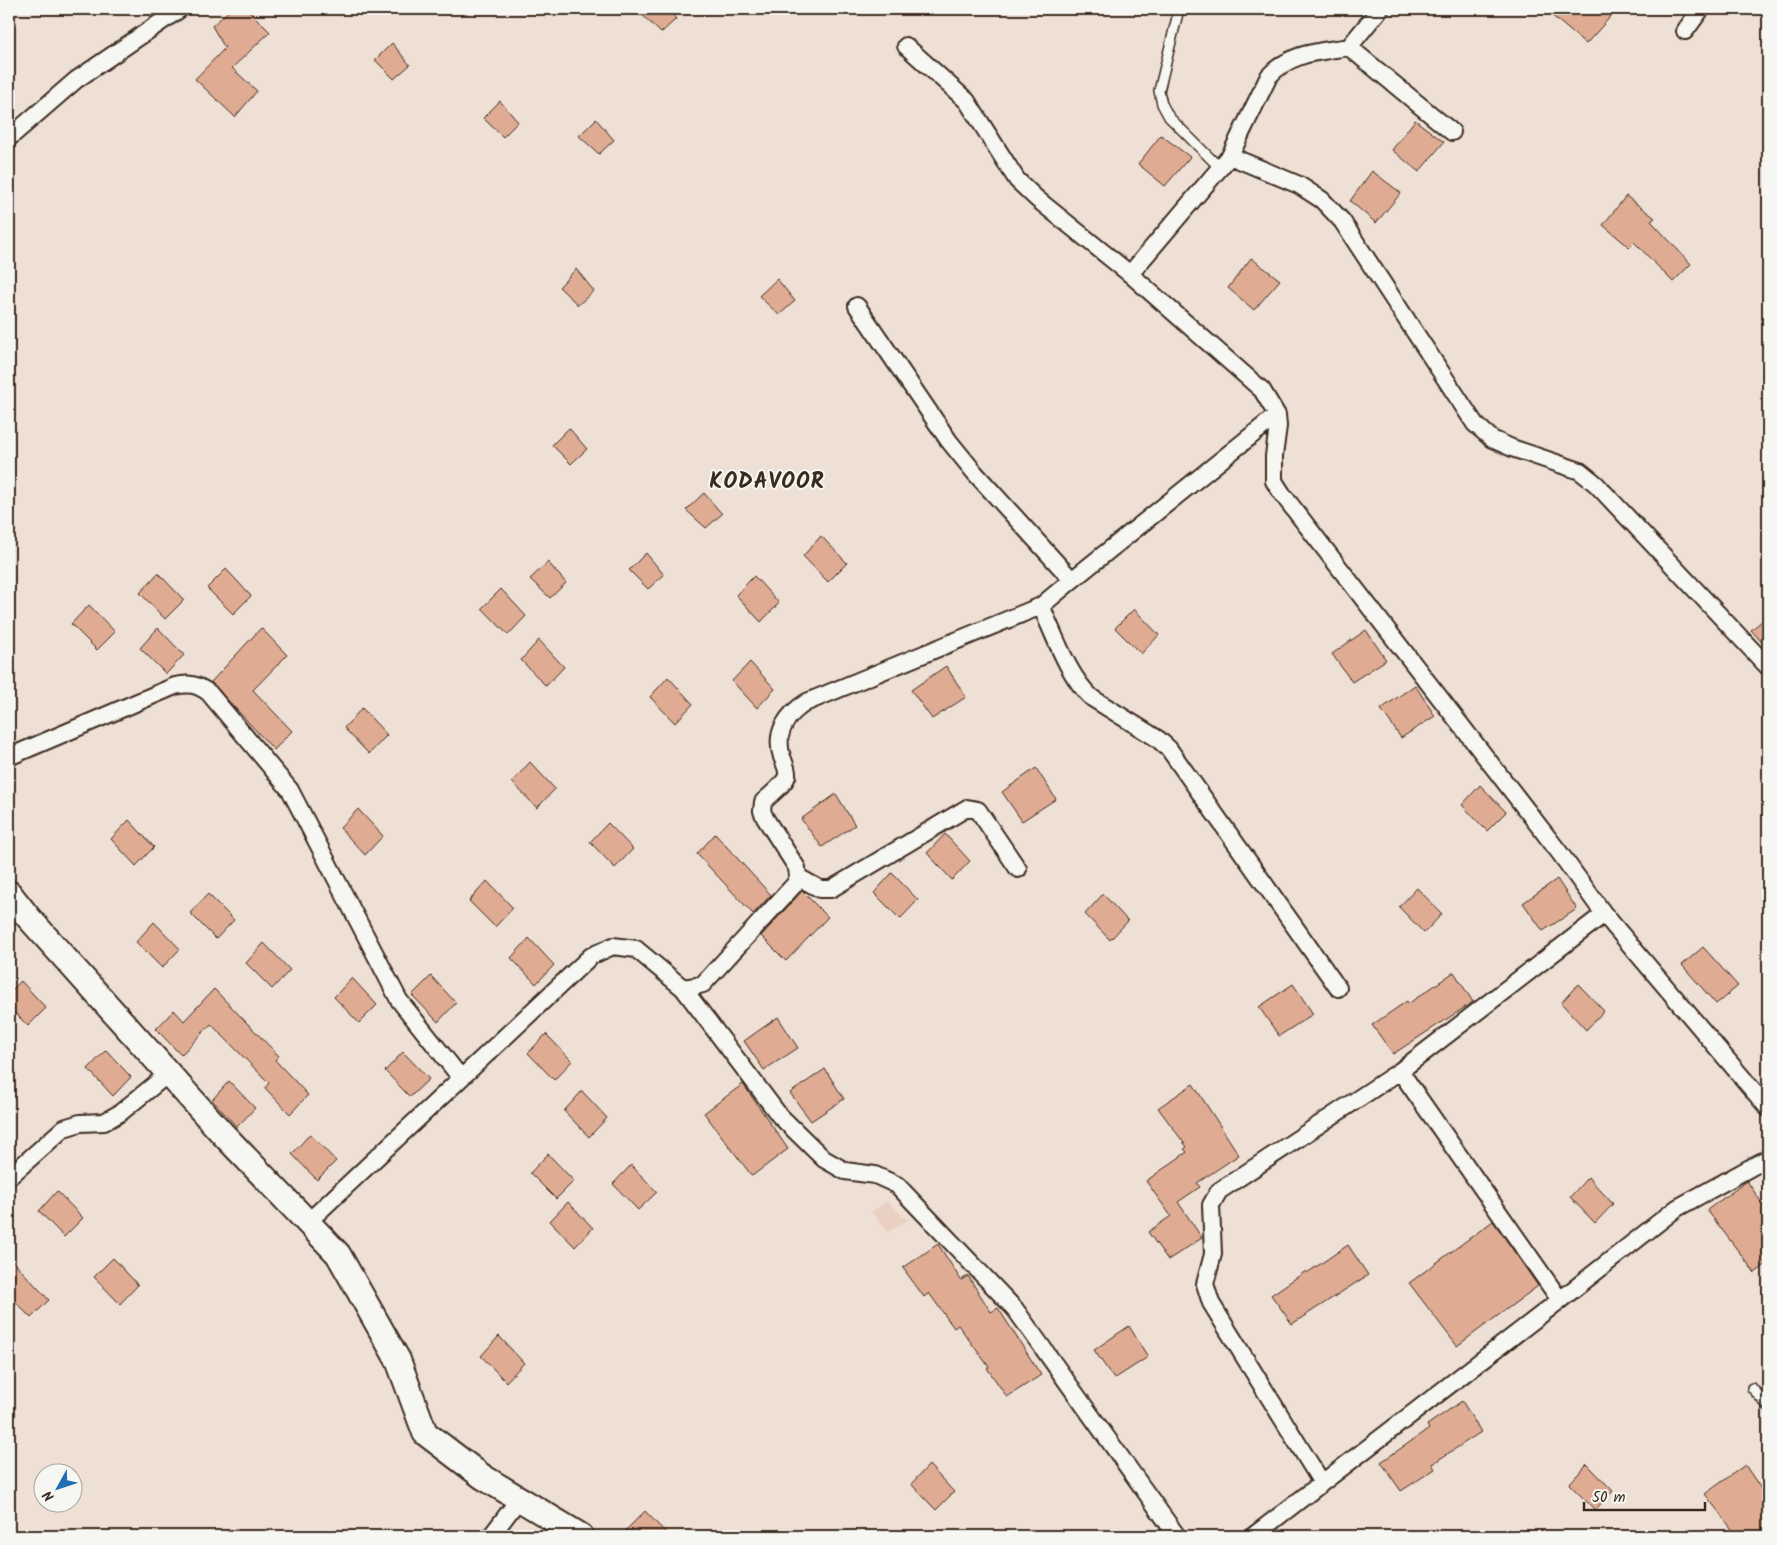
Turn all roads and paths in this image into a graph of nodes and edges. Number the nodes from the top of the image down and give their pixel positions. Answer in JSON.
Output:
{"nodes":[{"id":1,"x":180,"y":9,"type":"edge"},
{"id":2,"x":1179,"y":9,"type":"edge"},
{"id":3,"x":1380,"y":9,"type":"edge"},
{"id":4,"x":1701,"y":9,"type":"edge"},
{"id":5,"x":1685,"y":31,"type":"dead end"},
{"id":6,"x":906,"y":46,"type":"dead end"},
{"id":7,"x":1349,"y":47,"type":"junction"},
{"id":8,"x":1452,"y":132,"type":"dead end"},
{"id":9,"x":9,"y":138,"type":"edge"},
{"id":10,"x":1226,"y":162,"type":"junction"},
{"id":11,"x":1130,"y":274,"type":"junction"},
{"id":12,"x":857,"y":306,"type":"dead end"},
{"id":13,"x":1278,"y":415,"type":"junction"},
{"id":14,"x":1072,"y":580,"type":"junction"},
{"id":15,"x":1041,"y":606,"type":"junction"},
{"id":16,"x":1768,"y":667,"type":"edge"},
{"id":17,"x":10,"y":756,"type":"dead end"},
{"id":18,"x":1018,"y":869,"type":"dead end"},
{"id":19,"x":798,"y":877,"type":"junction"},
{"id":20,"x":9,"y":893,"type":"edge"},
{"id":21,"x":1604,"y":914,"type":"junction"},
{"id":22,"x":683,"y":988,"type":"junction"},
{"id":23,"x":1338,"y":988,"type":"dead end"},
{"id":24,"x":1400,"y":1071,"type":"junction"},
{"id":25,"x":169,"y":1073,"type":"junction"},
{"id":26,"x":461,"y":1078,"type":"junction"},
{"id":27,"x":1768,"y":1108,"type":"edge"},
{"id":28,"x":1768,"y":1158,"type":"edge"},
{"id":29,"x":9,"y":1177,"type":"edge"},
{"id":30,"x":308,"y":1222,"type":"junction"},
{"id":31,"x":1560,"y":1300,"type":"junction"},
{"id":32,"x":1752,"y":1388,"type":"dead end"},
{"id":33,"x":1768,"y":1406,"type":"edge"},
{"id":34,"x":1322,"y":1483,"type":"junction"},
{"id":35,"x":519,"y":1499,"type":"junction"},
{"id":36,"x":490,"y":1536,"type":"edge"},
{"id":37,"x":581,"y":1536,"type":"edge"},
{"id":38,"x":1177,"y":1536,"type":"edge"},
{"id":39,"x":1253,"y":1536,"type":"edge"}],
"edges":[{"from":1,"to":9,"type":"street"},
{"from":2,"to":10,"type":"lane"},
{"from":3,"to":7,"type":"street"},
{"from":4,"to":5,"type":"street"},
{"from":6,"to":11,"type":"street"},
{"from":7,"to":8,"type":"street"},
{"from":7,"to":10,"type":"street"},
{"from":10,"to":11,"type":"street"},
{"from":10,"to":16,"type":"street"},
{"from":11,"to":13,"type":"street"},
{"from":12,"to":14,"type":"street"},
{"from":13,"to":14,"type":"street"},
{"from":13,"to":21,"type":"street"},
{"from":14,"to":15,"type":"street"},
{"from":15,"to":19,"type":"street"},
{"from":15,"to":23,"type":"street"},
{"from":17,"to":26,"type":"street"},
{"from":18,"to":19,"type":"street"},
{"from":19,"to":22,"type":"street"},
{"from":20,"to":25,"type":"street"},
{"from":21,"to":24,"type":"street"},
{"from":21,"to":27,"type":"street"},
{"from":22,"to":26,"type":"street"},
{"from":22,"to":38,"type":"street"},
{"from":24,"to":31,"type":"street"},
{"from":24,"to":34,"type":"street"},
{"from":25,"to":29,"type":"street"},
{"from":25,"to":30,"type":"street"},
{"from":26,"to":30,"type":"street"},
{"from":28,"to":31,"type":"street"},
{"from":30,"to":35,"type":"street"},
{"from":31,"to":34,"type":"street"},
{"from":32,"to":33,"type":"lane"},
{"from":34,"to":39,"type":"street"},
{"from":35,"to":36,"type":"street"},
{"from":35,"to":37,"type":"street"}]}
